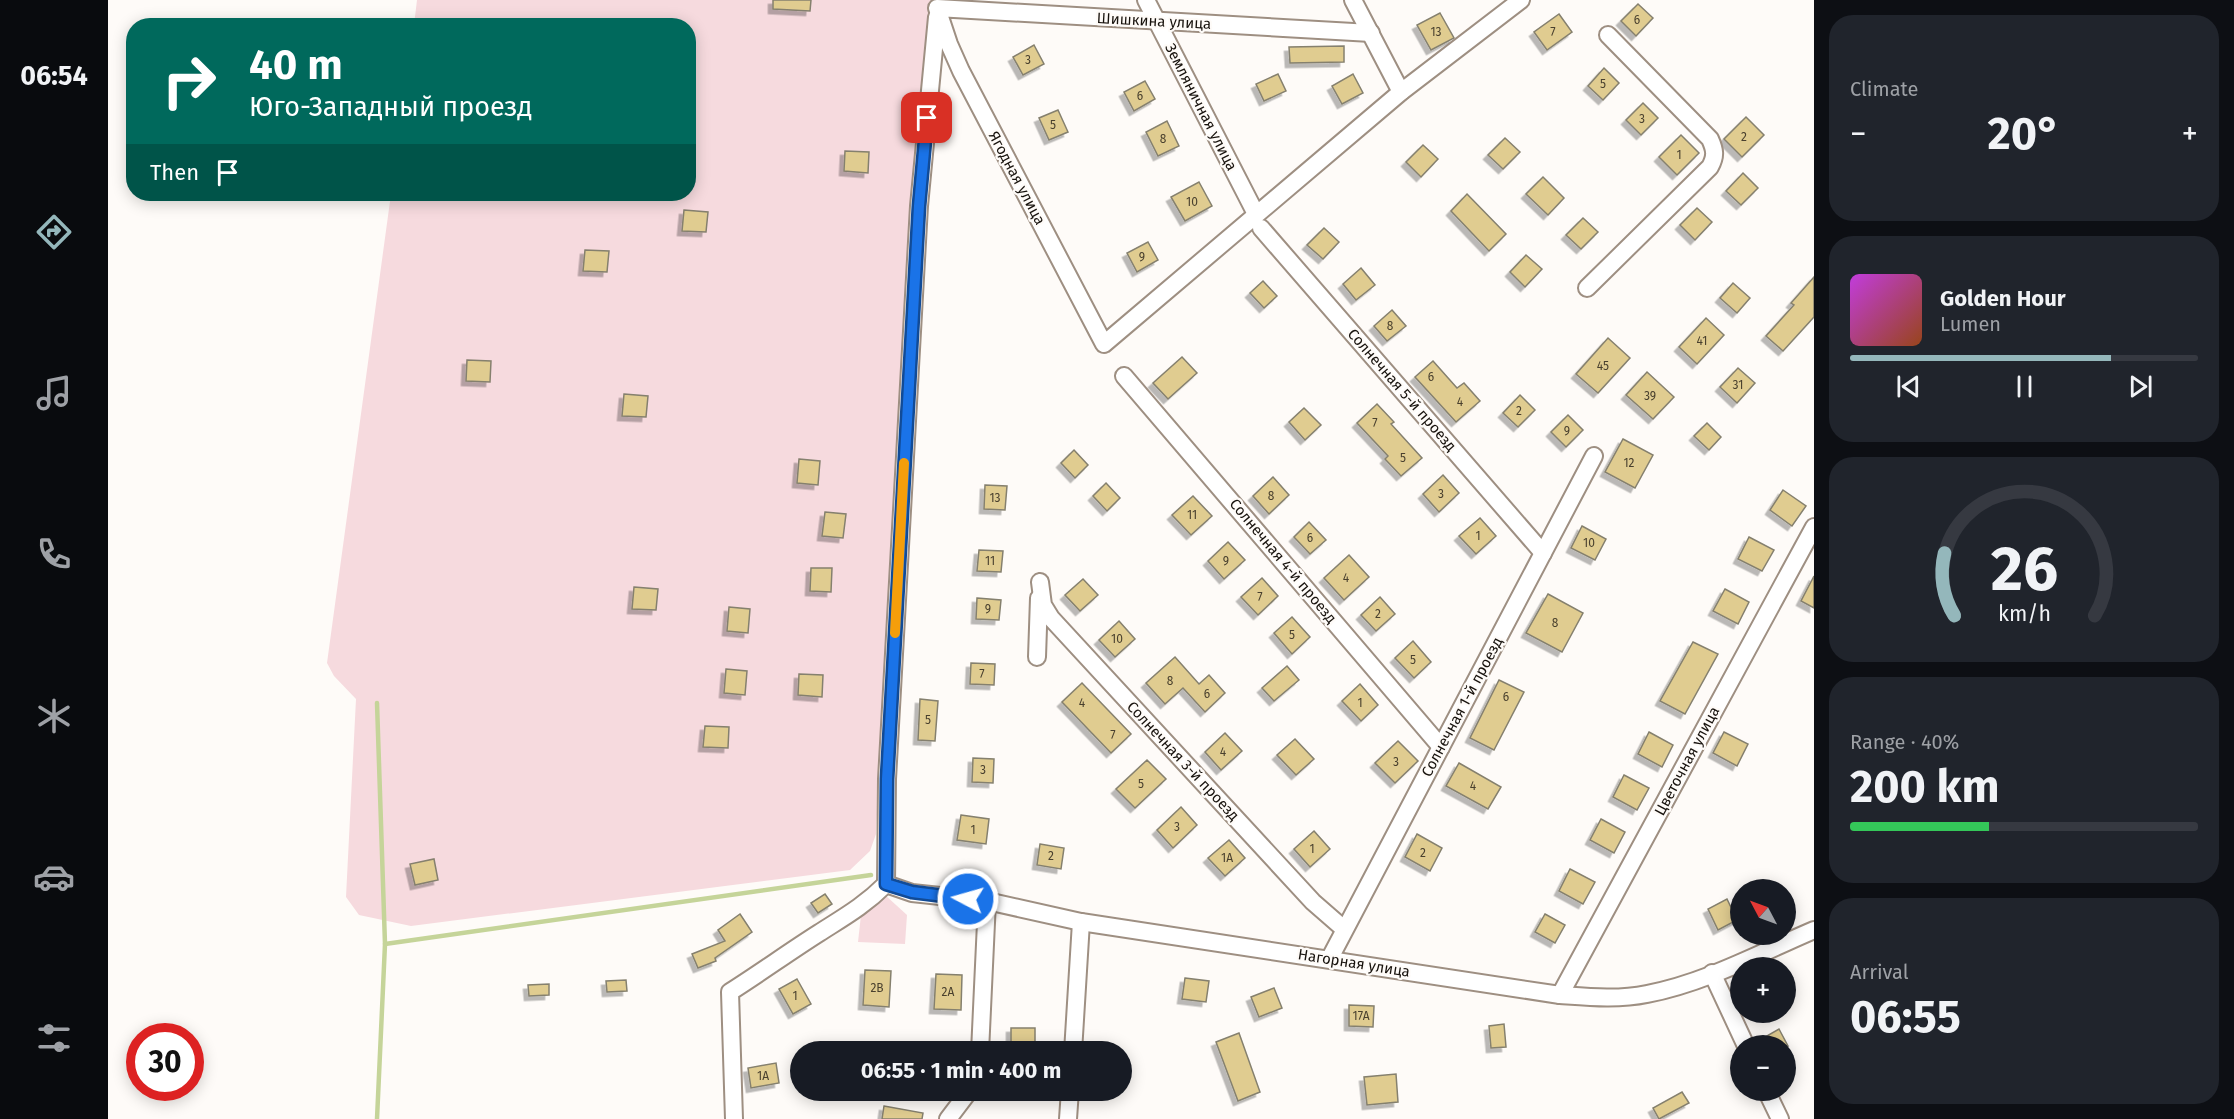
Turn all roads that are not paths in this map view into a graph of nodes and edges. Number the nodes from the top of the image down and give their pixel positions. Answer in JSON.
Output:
{"nodes":[{"id":1,"x":1146,"y":0,"type":"edge"},
{"id":2,"x":1353,"y":0,"type":"edge"},
{"id":3,"x":1521,"y":0,"type":"edge"},
{"id":4,"x":938,"y":4,"type":"edge"},
{"id":5,"x":1157,"y":21,"type":"junction"},
{"id":6,"x":1371,"y":33,"type":"junction"},
{"id":7,"x":1608,"y":35,"type":"dead end"},
{"id":8,"x":1401,"y":92,"type":"junction"},
{"id":9,"x":1259,"y":221,"type":"junction"},
{"id":10,"x":1587,"y":288,"type":"dead end"},
{"id":11,"x":1124,"y":376,"type":"dead end"},
{"id":12,"x":1594,"y":456,"type":"dead end"},
{"id":13,"x":1814,"y":527,"type":"edge"},
{"id":14,"x":1543,"y":553,"type":"junction"},
{"id":15,"x":1037,"y":657,"type":"dead end"},
{"id":16,"x":1441,"y":747,"type":"junction"},
{"id":17,"x":886,"y":884,"type":"junction"},
{"id":18,"x":987,"y":901,"type":"junction"},
{"id":19,"x":1081,"y":922,"type":"junction"},
{"id":20,"x":1344,"y":929,"type":"junction"},
{"id":21,"x":1814,"y":930,"type":"edge"},
{"id":22,"x":1330,"y":958,"type":"junction"},
{"id":23,"x":1712,"y":973,"type":"junction"},
{"id":24,"x":1560,"y":995,"type":"junction"},
{"id":25,"x":1741,"y":1035,"type":"edge"},
{"id":26,"x":981,"y":1041,"type":"edge"},
{"id":27,"x":1074,"y":1041,"type":"edge"},
{"id":28,"x":962,"y":1101,"type":"edge"},
{"id":29,"x":1069,"y":1101,"type":"edge"},
{"id":30,"x":1771,"y":1101,"type":"edge"},
{"id":31,"x":734,"y":1119,"type":"edge"},
{"id":32,"x":948,"y":1119,"type":"edge"},
{"id":33,"x":1068,"y":1119,"type":"edge"},
{"id":34,"x":1779,"y":1119,"type":"edge"}],
"edges":[{"from":1,"to":5,"type":"street","name":"Земляничная улица"},
{"from":2,"to":6,"type":"street"},
{"from":3,"to":8,"type":"street"},
{"from":4,"to":5,"type":"street","name":"Шишкина улица"},
{"from":4,"to":9,"type":"street","name":"Ягодная улица"},
{"from":4,"to":17,"type":"street"},
{"from":5,"to":6,"type":"street","name":"Шишкина улица"},
{"from":5,"to":9,"type":"street","name":"Земляничная улица"},
{"from":6,"to":8,"type":"street"},
{"from":7,"to":10,"type":"street"},
{"from":8,"to":9,"type":"street"},
{"from":9,"to":14,"type":"street","name":"Солнечная 5-й проезд"},
{"from":11,"to":16,"type":"street","name":"Солнечная 4-й проезд"},
{"from":12,"to":14,"type":"street","name":"Солнечная 1-й проезд"},
{"from":13,"to":24,"type":"street","name":"Цветочная улица"},
{"from":14,"to":16,"type":"street","name":"Солнечная 1-й проезд"},
{"from":15,"to":20,"type":"street","name":"Солнечная 3-й проезд"},
{"from":16,"to":20,"type":"street","name":"Солнечная 1-й проезд"},
{"from":17,"to":18,"type":"street","name":"Нагорная улица"},
{"from":17,"to":31,"type":"street"},
{"from":18,"to":19,"type":"street","name":"Нагорная улица"},
{"from":18,"to":26,"type":"street"},
{"from":19,"to":22,"type":"street","name":"Нагорная улица"},
{"from":19,"to":27,"type":"street"},
{"from":20,"to":22,"type":"street","name":"Солнечная 1-й проезд"},
{"from":21,"to":23,"type":"street","name":"Нагорная улица"},
{"from":22,"to":24,"type":"street","name":"Нагорная улица"},
{"from":23,"to":24,"type":"street","name":"Нагорная улица"},
{"from":23,"to":25,"type":"street"},
{"from":28,"to":32,"type":"street"},
{"from":29,"to":33,"type":"street"},
{"from":30,"to":34,"type":"street"}]}
